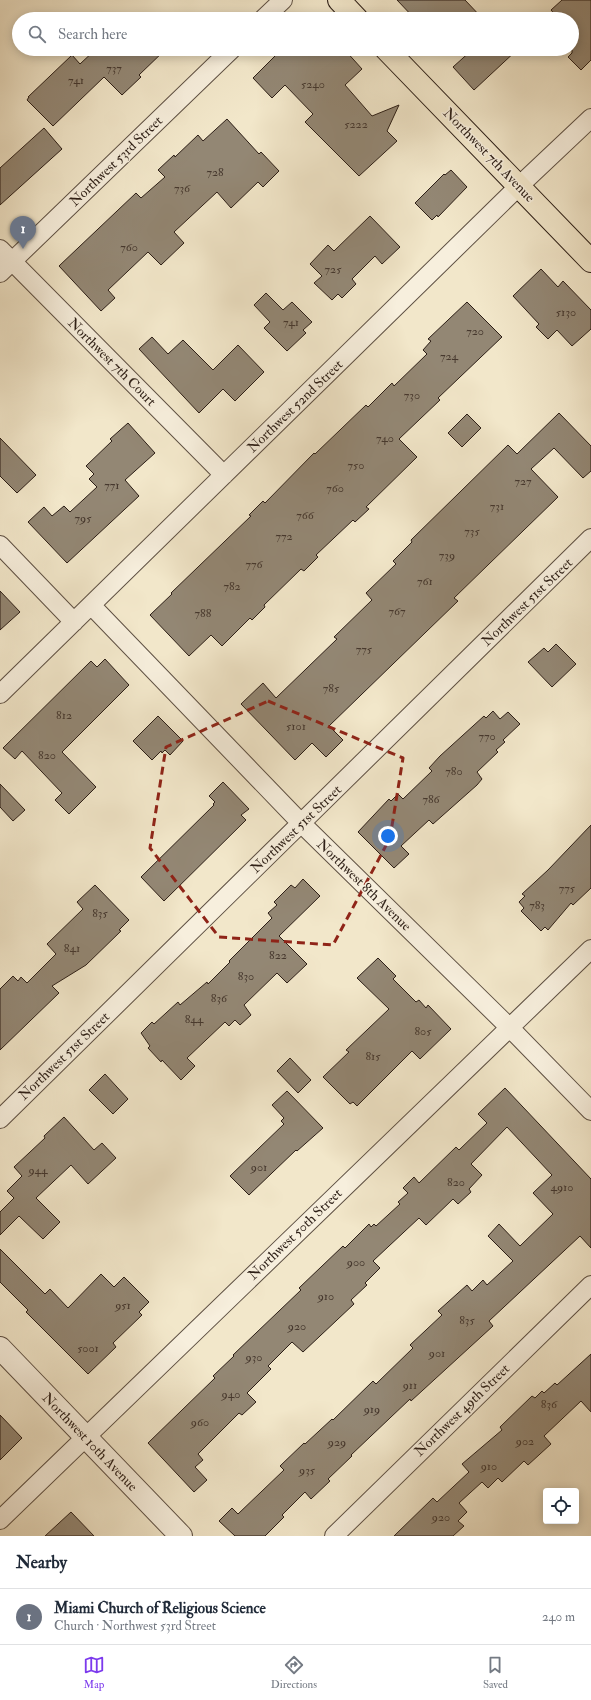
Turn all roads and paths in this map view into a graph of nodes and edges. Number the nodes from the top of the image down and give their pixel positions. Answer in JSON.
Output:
{"nodes":[{"id":1,"x":283,"y":0,"type":"edge"},
{"id":2,"x":339,"y":0,"type":"edge"},
{"id":3,"x":270,"y":12,"type":"edge"},
{"id":4,"x":350,"y":12,"type":"edge"},
{"id":5,"x":224,"y":56,"type":"edge"},
{"id":6,"x":393,"y":56,"type":"edge"},
{"id":7,"x":591,"y":118,"type":"edge"},
{"id":8,"x":519,"y":186,"type":"junction"},
{"id":9,"x":4,"y":261,"type":"edge"},
{"id":10,"x":591,"y":261,"type":"edge"},
{"id":11,"x":224,"y":475,"type":"junction"},
{"id":12,"x":591,"y":538,"type":"edge"},
{"id":13,"x":0,"y":545,"type":"edge"},
{"id":14,"x":91,"y":605,"type":"junction"},
{"id":15,"x":74,"y":622,"type":"junction"},
{"id":16,"x":0,"y":694,"type":"edge"},
{"id":17,"x":301,"y":823,"type":"junction"},
{"id":18,"x":591,"y":949,"type":"edge"},
{"id":19,"x":509,"y":1027,"type":"junction"},
{"id":20,"x":591,"y":1111,"type":"edge"},
{"id":21,"x":0,"y":1119,"type":"edge"},
{"id":22,"x":591,"y":1285,"type":"edge"},
{"id":23,"x":0,"y":1348,"type":"edge"},
{"id":24,"x":85,"y":1438,"type":"junction"},
{"id":25,"x":0,"y":1520,"type":"edge"},
{"id":26,"x":181,"y":1536,"type":"edge"},
{"id":27,"x":334,"y":1536,"type":"edge"}],
"edges":[{"from":1,"to":3,"type":"street"},
{"from":2,"to":4,"type":"main road"},
{"from":5,"to":9,"type":"street","name":"Northwest 53rd Street"},
{"from":6,"to":8,"type":"main road","name":"Northwest 7th Avenue"},
{"from":7,"to":8,"type":"street","name":"Northwest 52nd Street"},
{"from":8,"to":10,"type":"main road","name":"Northwest 7th Avenue"},
{"from":8,"to":11,"type":"street","name":"Northwest 52nd Street"},
{"from":9,"to":11,"type":"street","name":"Northwest 7th Court"},
{"from":11,"to":14,"type":"street","name":"Northwest 52nd Street"},
{"from":12,"to":17,"type":"street","name":"Northwest 51st Street"},
{"from":13,"to":15,"type":"street"},
{"from":14,"to":15,"type":"street","name":"Northwest 52nd Street"},
{"from":14,"to":17,"type":"street","name":"Northwest 8th Avenue"},
{"from":15,"to":16,"type":"street","name":"Northwest 52nd Street"},
{"from":17,"to":19,"type":"street","name":"Northwest 8th Avenue"},
{"from":17,"to":21,"type":"street","name":"Northwest 51st Street"},
{"from":18,"to":19,"type":"street","name":"Northwest 50th Street"},
{"from":19,"to":20,"type":"street","name":"Northwest 8th Avenue"},
{"from":19,"to":24,"type":"street","name":"Northwest 50th Street"},
{"from":22,"to":27,"type":"street","name":"Northwest 49th Street"},
{"from":23,"to":24,"type":"street","name":"Northwest 10th Avenue"},
{"from":24,"to":25,"type":"street","name":"Northwest 50th Street"},
{"from":24,"to":26,"type":"street","name":"Northwest 10th Avenue"}]}
